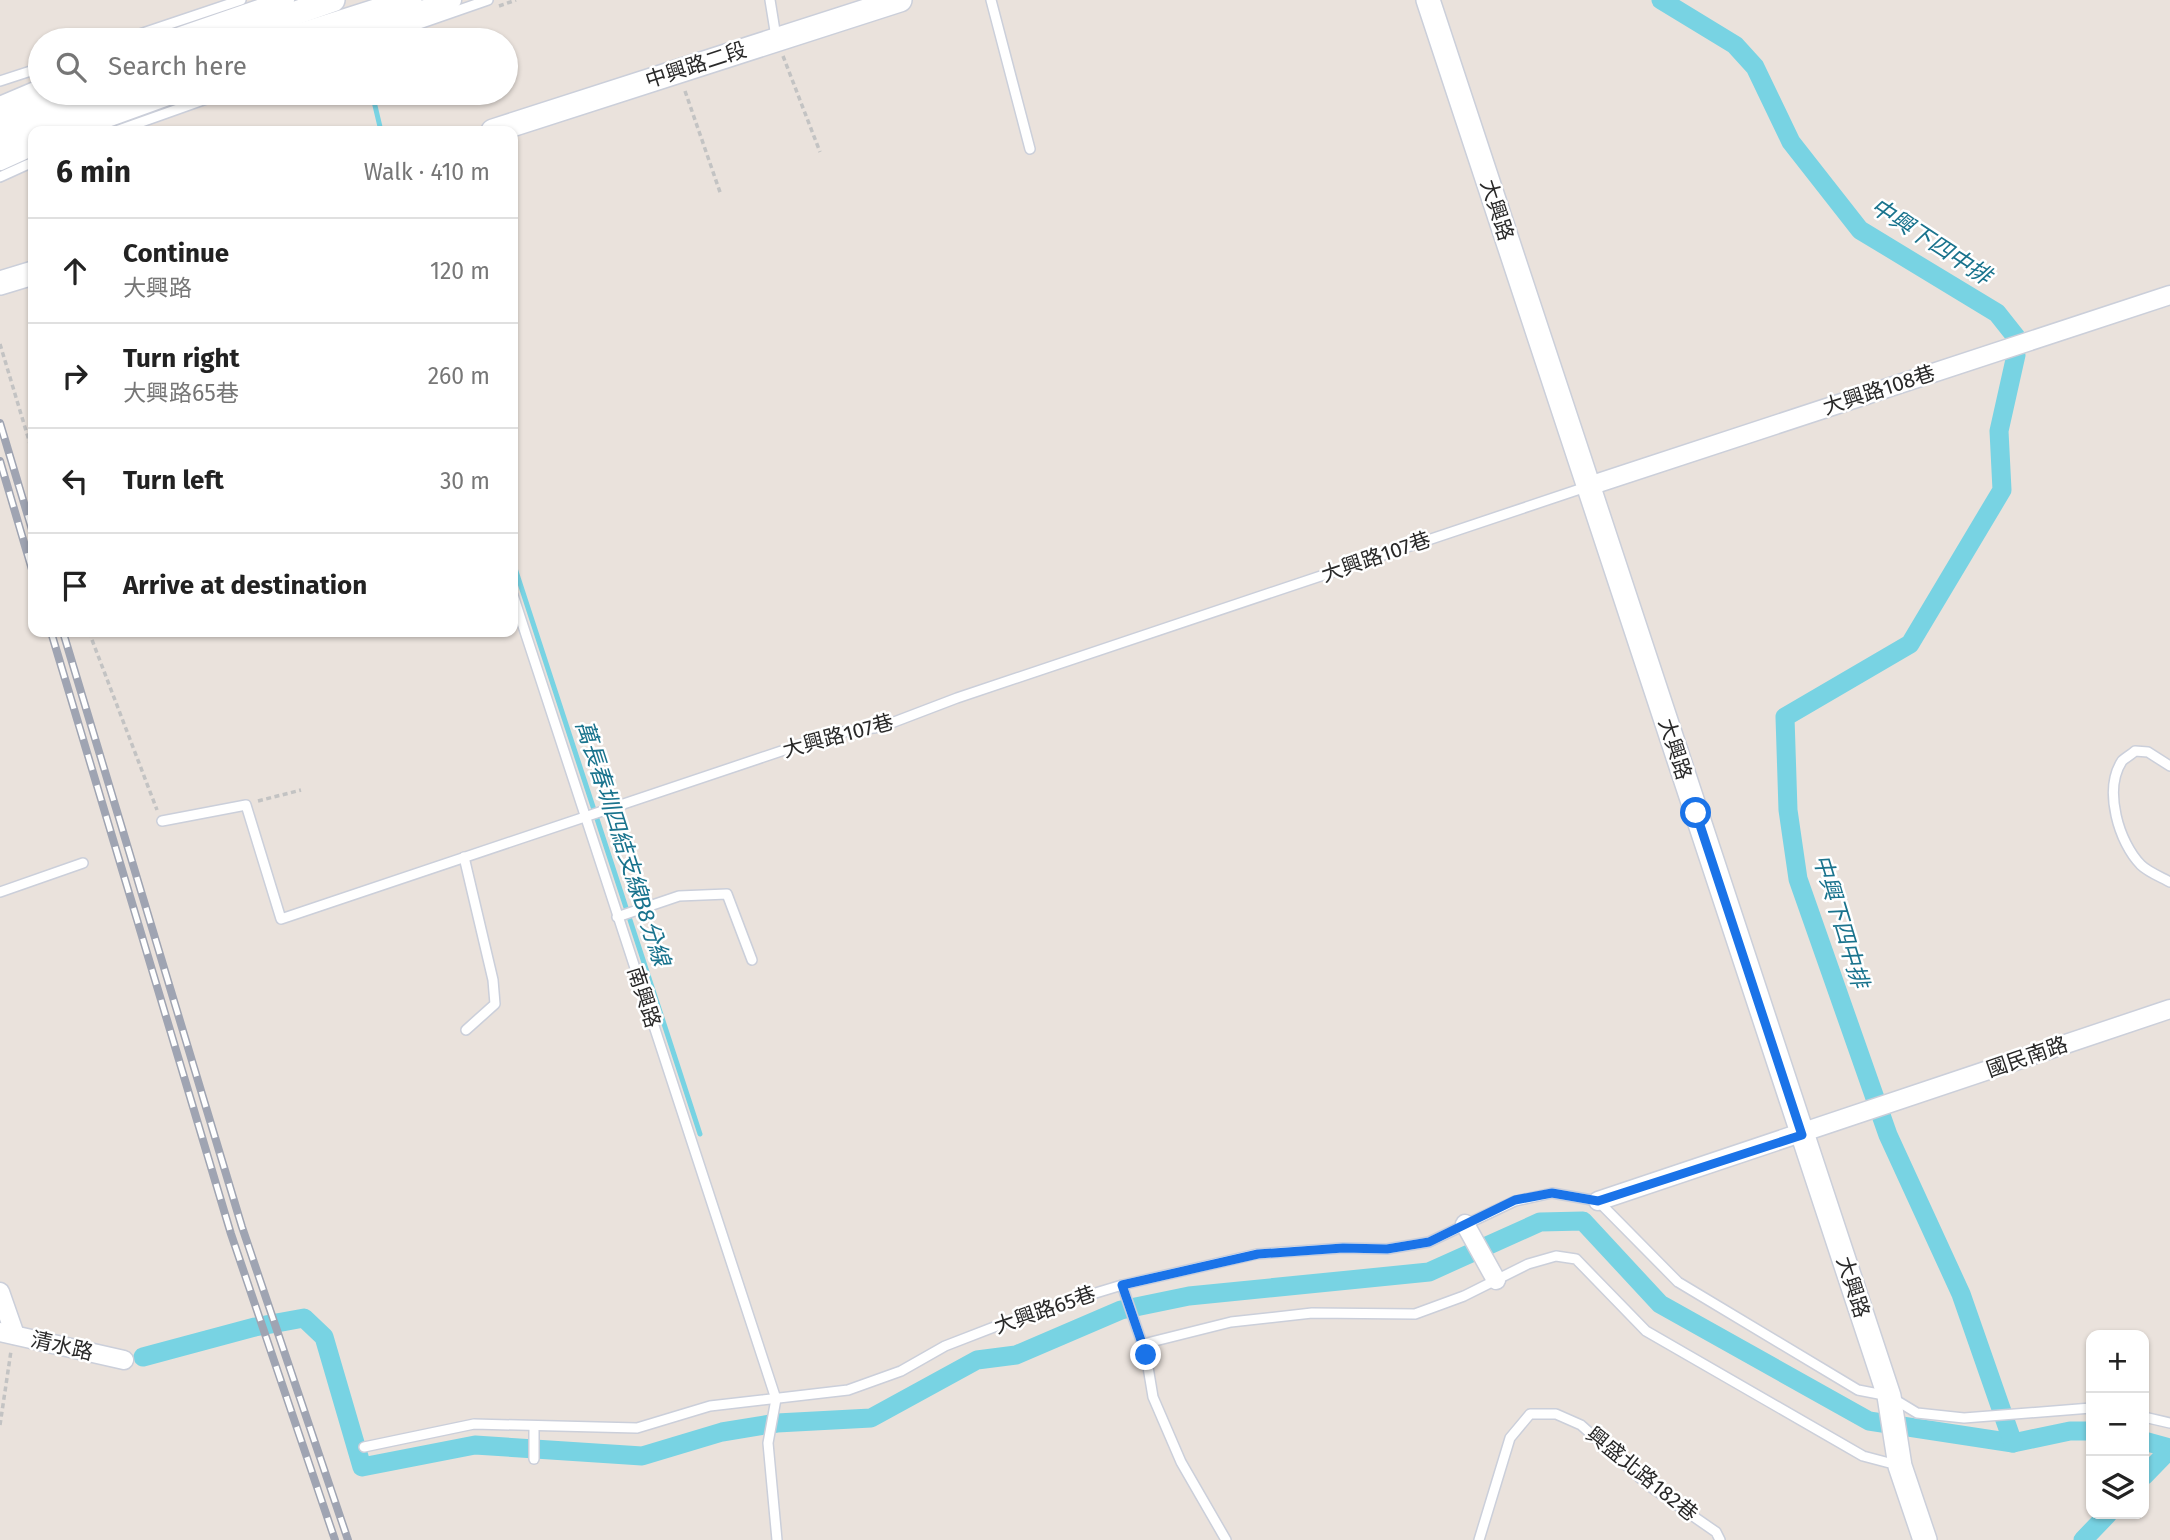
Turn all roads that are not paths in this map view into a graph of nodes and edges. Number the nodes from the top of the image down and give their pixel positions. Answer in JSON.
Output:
{"nodes":[{"id":1,"x":241,"y":0,"type":"edge"},
{"id":2,"x":285,"y":0,"type":"edge"},
{"id":3,"x":333,"y":0,"type":"edge"},
{"id":4,"x":410,"y":0,"type":"edge"},
{"id":5,"x":452,"y":0,"type":"edge"},
{"id":6,"x":488,"y":0,"type":"edge"},
{"id":7,"x":770,"y":0,"type":"edge"},
{"id":8,"x":900,"y":0,"type":"edge"},
{"id":9,"x":991,"y":0,"type":"edge"},
{"id":10,"x":1428,"y":0,"type":"edge"},
{"id":11,"x":158,"y":28,"type":"edge"},
{"id":12,"x":204,"y":28,"type":"edge"},
{"id":13,"x":253,"y":28,"type":"edge"},
{"id":14,"x":322,"y":28,"type":"edge"},
{"id":15,"x":369,"y":28,"type":"edge"},
{"id":16,"x":408,"y":28,"type":"edge"},
{"id":17,"x":776,"y":39,"type":"junction"},
{"id":18,"x":28,"y":72,"type":"edge"},
{"id":19,"x":0,"y":81,"type":"edge"},
{"id":20,"x":28,"y":94,"type":"edge"},
{"id":21,"x":46,"y":105,"type":"edge"},
{"id":22,"x":100,"y":105,"type":"edge"},
{"id":23,"x":143,"y":105,"type":"edge"},
{"id":24,"x":189,"y":105,"type":"edge"},
{"id":25,"x":0,"y":106,"type":"edge"},
{"id":26,"x":0,"y":124,"type":"edge"},
{"id":27,"x":49,"y":126,"type":"edge"},
{"id":28,"x":85,"y":126,"type":"edge"},
{"id":29,"x":130,"y":126,"type":"edge"},
{"id":30,"x":508,"y":126,"type":"edge"},
{"id":31,"x":28,"y":134,"type":"edge"},
{"id":32,"x":0,"y":146,"type":"edge"},
{"id":33,"x":28,"y":148,"type":"edge"},
{"id":34,"x":1030,"y":149,"type":"dead end"},
{"id":35,"x":0,"y":161,"type":"edge"},
{"id":36,"x":28,"y":164,"type":"edge"},
{"id":37,"x":0,"y":177,"type":"edge"},
{"id":38,"x":28,"y":275,"type":"edge"},
{"id":39,"x":0,"y":283,"type":"edge"},
{"id":40,"x":2170,"y":295,"type":"edge"},
{"id":41,"x":1589,"y":486,"type":"junction"},
{"id":42,"x":518,"y":611,"type":"edge"},
{"id":43,"x":2170,"y":766,"type":"edge"},
{"id":44,"x":584,"y":816,"type":"junction"},
{"id":45,"x":162,"y":821,"type":"road end"},
{"id":46,"x":464,"y":857,"type":"junction"},
{"id":47,"x":83,"y":863,"type":"dead end"},
{"id":48,"x":2170,"y":882,"type":"edge"},
{"id":49,"x":0,"y":892,"type":"edge"},
{"id":50,"x":617,"y":917,"type":"junction"},
{"id":51,"x":752,"y":960,"type":"dead end"},
{"id":52,"x":2170,"y":1009,"type":"edge"},
{"id":53,"x":466,"y":1030,"type":"dead end"},
{"id":54,"x":1802,"y":1135,"type":"junction"},
{"id":55,"x":1598,"y":1201,"type":"junction"},
{"id":56,"x":1465,"y":1224,"type":"junction"},
{"id":57,"x":1496,"y":1280,"type":"junction"},
{"id":58,"x":1122,"y":1285,"type":"junction"},
{"id":59,"x":0,"y":1292,"type":"edge"},
{"id":60,"x":7,"y":1334,"type":"edge"},
{"id":61,"x":1143,"y":1344,"type":"junction"},
{"id":62,"x":124,"y":1360,"type":"dead end"},
{"id":63,"x":1889,"y":1396,"type":"junction"},
{"id":64,"x":776,"y":1399,"type":"junction"},
{"id":65,"x":2086,"y":1408,"type":"edge"},
{"id":66,"x":2149,"y":1418,"type":"edge"},
{"id":67,"x":2170,"y":1423,"type":"edge"},
{"id":68,"x":534,"y":1427,"type":"junction"},
{"id":69,"x":364,"y":1447,"type":"dead end"},
{"id":70,"x":534,"y":1458,"type":"dead end"},
{"id":71,"x":1900,"y":1466,"type":"junction"},
{"id":72,"x":777,"y":1540,"type":"edge"},
{"id":73,"x":1226,"y":1540,"type":"edge"},
{"id":74,"x":1479,"y":1540,"type":"edge"},
{"id":75,"x":1720,"y":1540,"type":"edge"},
{"id":76,"x":1925,"y":1540,"type":"edge"}],
"edges":[{"from":1,"to":11,"type":"lane"},
{"from":2,"to":12,"type":"street"},
{"from":3,"to":13,"type":"street"},
{"from":4,"to":14,"type":"street"},
{"from":5,"to":15,"type":"street"},
{"from":6,"to":16,"type":"lane"},
{"from":7,"to":17,"type":"lane"},
{"from":8,"to":17,"type":"street","name":"中興路二段"},
{"from":9,"to":34,"type":"lane"},
{"from":10,"to":41,"type":"street","name":"大興路"},
{"from":17,"to":30,"type":"street","name":"中興路二段"},
{"from":18,"to":19,"type":"lane"},
{"from":20,"to":25,"type":"street"},
{"from":21,"to":26,"type":"street"},
{"from":22,"to":27,"type":"street"},
{"from":23,"to":28,"type":"street"},
{"from":24,"to":29,"type":"lane"},
{"from":31,"to":32,"type":"street"},
{"from":33,"to":35,"type":"street"},
{"from":36,"to":37,"type":"lane"},
{"from":38,"to":39,"type":"street"},
{"from":40,"to":41,"type":"street","name":"大興路108巷"},
{"from":41,"to":44,"type":"lane","name":"大興路107巷"},
{"from":41,"to":54,"type":"street","name":"大興路"},
{"from":42,"to":44,"type":"lane","name":"南興路"},
{"from":43,"to":48,"type":"lane"},
{"from":44,"to":46,"type":"lane","name":"大興路107巷"},
{"from":44,"to":50,"type":"lane","name":"南興路"},
{"from":45,"to":46,"type":"lane","name":"大興路107巷"},
{"from":46,"to":53,"type":"lane"},
{"from":47,"to":49,"type":"lane"},
{"from":50,"to":51,"type":"lane"},
{"from":50,"to":64,"type":"lane","name":"南興路"},
{"from":52,"to":54,"type":"street","name":"國民南路"},
{"from":54,"to":55,"type":"street","name":"大興路65巷"},
{"from":54,"to":63,"type":"street","name":"大興路"},
{"from":55,"to":56,"type":"lane","name":"大興路65巷"},
{"from":55,"to":63,"type":"lane"},
{"from":56,"to":57,"type":"street"},
{"from":56,"to":58,"type":"lane","name":"大興路65巷"},
{"from":57,"to":61,"type":"lane"},
{"from":57,"to":71,"type":"lane"},
{"from":58,"to":61,"type":"lane"},
{"from":58,"to":64,"type":"lane","name":"大興路65巷"},
{"from":59,"to":60,"type":"street"},
{"from":60,"to":62,"type":"street","name":"清水路"},
{"from":61,"to":73,"type":"lane"},
{"from":63,"to":65,"type":"lane"},
{"from":63,"to":71,"type":"street","name":"大興路"},
{"from":64,"to":68,"type":"lane","name":"大興路65巷"},
{"from":64,"to":72,"type":"lane"},
{"from":66,"to":67,"type":"lane"},
{"from":68,"to":69,"type":"lane","name":"大興路65巷"},
{"from":68,"to":70,"type":"lane"},
{"from":71,"to":76,"type":"street","name":"大興路"},
{"from":74,"to":75,"type":"lane","name":"興盛北路182巷"}]}
